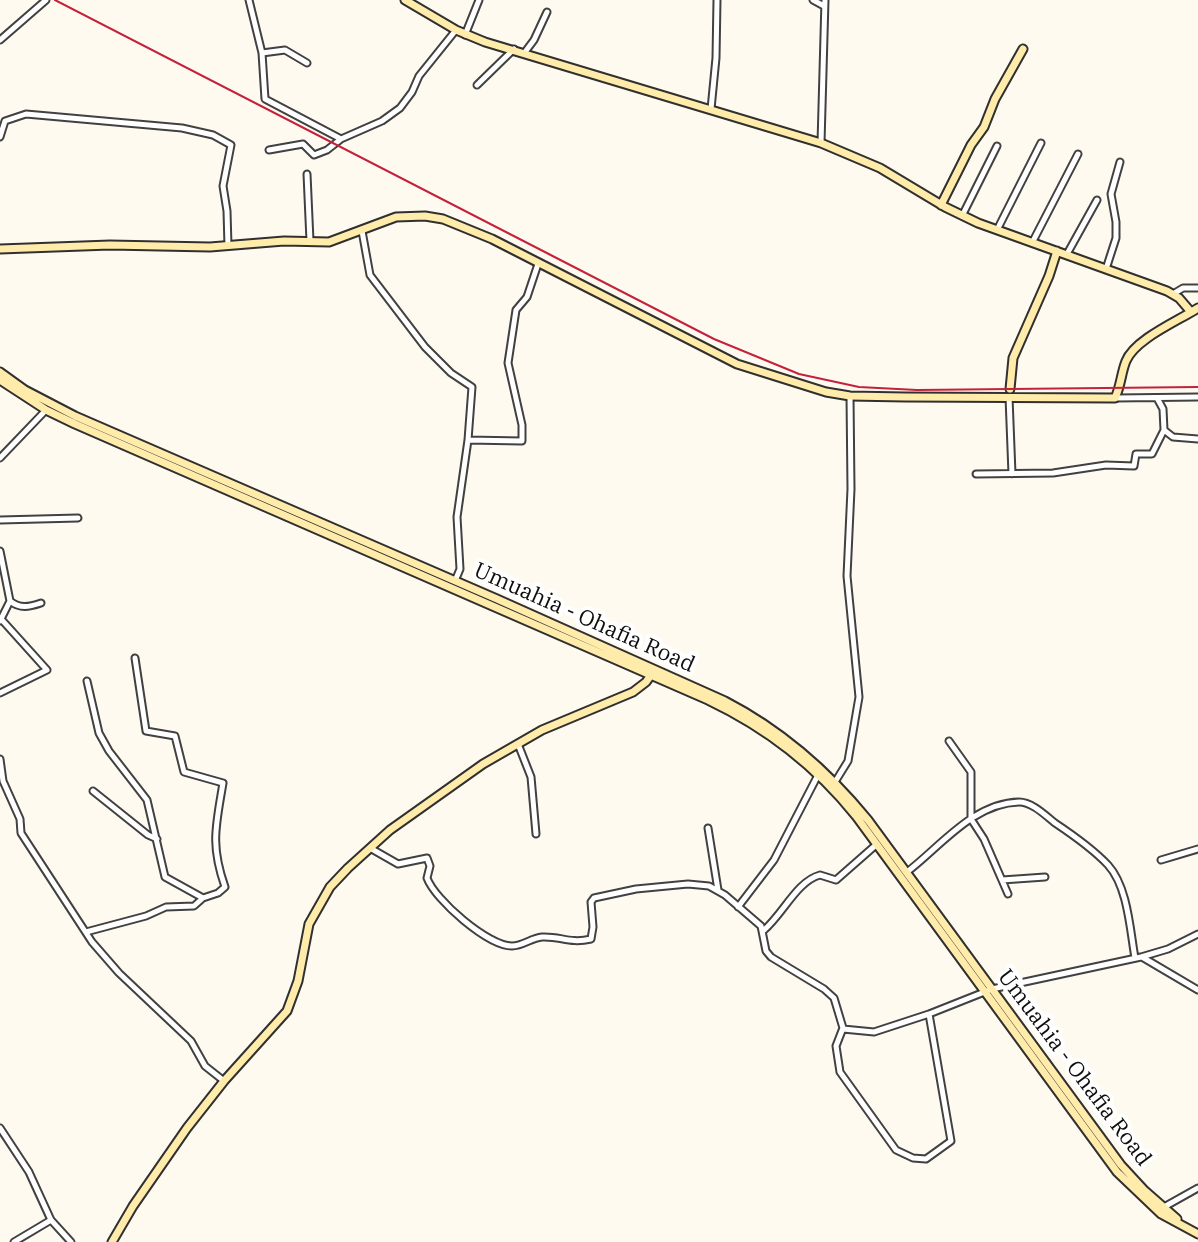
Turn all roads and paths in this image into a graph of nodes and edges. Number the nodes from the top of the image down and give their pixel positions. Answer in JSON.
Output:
{"nodes":[{"id":1,"x":249,"y":0,"type":"edge"},
{"id":2,"x":405,"y":0,"type":"edge"},
{"id":3,"x":479,"y":0,"type":"edge"},
{"id":4,"x":717,"y":0,"type":"edge"},
{"id":5,"x":813,"y":0,"type":"edge"},
{"id":6,"x":43,"y":1,"type":"edge"},
{"id":7,"x":824,"y":3,"type":"edge"},
{"id":8,"x":547,"y":12,"type":"dead end"},
{"id":9,"x":456,"y":30,"type":"junction"},
{"id":10,"x":465,"y":35,"type":"junction"},
{"id":11,"x":0,"y":40,"type":"edge"},
{"id":12,"x":514,"y":48,"type":"junction"},
{"id":13,"x":1023,"y":49,"type":"dead end"},
{"id":14,"x":525,"y":52,"type":"junction"},
{"id":15,"x":262,"y":53,"type":"junction"},
{"id":16,"x":307,"y":63,"type":"dead end"},
{"id":17,"x":477,"y":85,"type":"dead end"},
{"id":18,"x":711,"y":109,"type":"junction"},
{"id":19,"x":0,"y":115,"type":"edge"},
{"id":20,"x":5,"y":121,"type":"junction"},
{"id":21,"x":0,"y":137,"type":"edge"},
{"id":22,"x":341,"y":139,"type":"junction"},
{"id":23,"x":821,"y":143,"type":"junction"},
{"id":24,"x":1041,"y":143,"type":"dead end"},
{"id":25,"x":997,"y":146,"type":"dead end"},
{"id":26,"x":269,"y":150,"type":"dead end"},
{"id":27,"x":1078,"y":154,"type":"dead end"},
{"id":28,"x":1120,"y":162,"type":"dead end"},
{"id":29,"x":307,"y":174,"type":"dead end"},
{"id":30,"x":1097,"y":200,"type":"dead end"},
{"id":31,"x":941,"y":205,"type":"junction"},
{"id":32,"x":962,"y":216,"type":"junction"},
{"id":33,"x":362,"y":231,"type":"junction"},
{"id":34,"x":997,"y":231,"type":"junction"},
{"id":35,"x":310,"y":243,"type":"junction"},
{"id":36,"x":1032,"y":244,"type":"junction"},
{"id":37,"x":228,"y":246,"type":"junction"},
{"id":38,"x":0,"y":249,"type":"edge"},
{"id":39,"x":1057,"y":251,"type":"junction"},
{"id":40,"x":1067,"y":254,"type":"junction"},
{"id":41,"x":538,"y":264,"type":"junction"},
{"id":42,"x":1106,"y":270,"type":"junction"},
{"id":43,"x":1198,"y":288,"type":"edge"},
{"id":44,"x":1173,"y":294,"type":"junction"},
{"id":45,"x":1195,"y":310,"type":"edge"},
{"id":46,"x":0,"y":372,"type":"edge"},
{"id":47,"x":0,"y":380,"type":"edge"},
{"id":48,"x":1010,"y":393,"type":"junction"},
{"id":49,"x":850,"y":396,"type":"junction"},
{"id":50,"x":1156,"y":397,"type":"junction"},
{"id":51,"x":1198,"y":397,"type":"edge"},
{"id":52,"x":1115,"y":398,"type":"junction"},
{"id":53,"x":46,"y":410,"type":"junction"},
{"id":54,"x":78,"y":421,"type":"junction"},
{"id":55,"x":1164,"y":430,"type":"junction"},
{"id":56,"x":1198,"y":439,"type":"edge"},
{"id":57,"x":468,"y":440,"type":"junction"},
{"id":58,"x":0,"y":458,"type":"edge"},
{"id":59,"x":976,"y":474,"type":"dead end"},
{"id":60,"x":1012,"y":474,"type":"junction"},
{"id":61,"x":78,"y":518,"type":"dead end"},
{"id":62,"x":0,"y":520,"type":"edge"},
{"id":63,"x":0,"y":551,"type":"edge"},
{"id":64,"x":455,"y":581,"type":"junction"},
{"id":65,"x":10,"y":601,"type":"junction"},
{"id":66,"x":41,"y":603,"type":"dead end"},
{"id":67,"x":1,"y":620,"type":"edge"},
{"id":68,"x":135,"y":658,"type":"dead end"},
{"id":69,"x":654,"y":672,"type":"junction"},
{"id":70,"x":87,"y":681,"type":"dead end"},
{"id":71,"x":0,"y":693,"type":"edge"},
{"id":72,"x":949,"y":741,"type":"dead end"},
{"id":73,"x":518,"y":744,"type":"junction"},
{"id":74,"x":0,"y":759,"type":"edge"},
{"id":75,"x":819,"y":774,"type":"junction"},
{"id":76,"x":835,"y":782,"type":"junction"},
{"id":77,"x":93,"y":791,"type":"dead end"},
{"id":78,"x":971,"y":819,"type":"junction"},
{"id":79,"x":708,"y":828,"type":"dead end"},
{"id":80,"x":536,"y":834,"type":"dead end"},
{"id":81,"x":158,"y":839,"type":"junction"},
{"id":82,"x":877,"y":844,"type":"junction"},
{"id":83,"x":369,"y":847,"type":"junction"},
{"id":84,"x":1198,"y":849,"type":"edge"},
{"id":85,"x":1161,"y":860,"type":"dead end"},
{"id":86,"x":907,"y":872,"type":"junction"},
{"id":87,"x":1045,"y":877,"type":"dead end"},
{"id":88,"x":1002,"y":880,"type":"junction"},
{"id":89,"x":718,"y":891,"type":"junction"},
{"id":90,"x":1008,"y":894,"type":"dead end"},
{"id":91,"x":203,"y":898,"type":"junction"},
{"id":92,"x":738,"y":907,"type":"junction"},
{"id":93,"x":764,"y":930,"type":"junction"},
{"id":94,"x":86,"y":932,"type":"junction"},
{"id":95,"x":1198,"y":934,"type":"edge"},
{"id":96,"x":1138,"y":957,"type":"junction"},
{"id":97,"x":988,"y":990,"type":"junction"},
{"id":98,"x":1198,"y":990,"type":"edge"},
{"id":99,"x":929,"y":1014,"type":"junction"},
{"id":100,"x":843,"y":1028,"type":"junction"},
{"id":101,"x":224,"y":1081,"type":"junction"},
{"id":102,"x":0,"y":1128,"type":"edge"},
{"id":103,"x":1198,"y":1188,"type":"edge"},
{"id":104,"x":1163,"y":1207,"type":"junction"},
{"id":105,"x":51,"y":1220,"type":"junction"},
{"id":106,"x":1185,"y":1226,"type":"junction"},
{"id":107,"x":1198,"y":1234,"type":"edge"},
{"id":108,"x":14,"y":1242,"type":"edge"},
{"id":109,"x":71,"y":1242,"type":"edge"},
{"id":110,"x":112,"y":1242,"type":"edge"}],
"edges":[{"from":1,"to":15,"type":"street"},
{"from":2,"to":9,"type":"street"},
{"from":3,"to":10,"type":"street"},
{"from":4,"to":18,"type":"street"},
{"from":5,"to":7,"type":"street"},
{"from":6,"to":11,"type":"street"},
{"from":7,"to":23,"type":"street"},
{"from":8,"to":14,"type":"street"},
{"from":9,"to":10,"type":"street"},
{"from":9,"to":22,"type":"street"},
{"from":10,"to":12,"type":"street"},
{"from":12,"to":14,"type":"street"},
{"from":12,"to":17,"type":"street"},
{"from":13,"to":31,"type":"street"},
{"from":14,"to":18,"type":"street"},
{"from":15,"to":16,"type":"street"},
{"from":15,"to":22,"type":"street"},
{"from":18,"to":23,"type":"street"},
{"from":19,"to":20,"type":"street"},
{"from":20,"to":21,"type":"street"},
{"from":20,"to":37,"type":"street"},
{"from":22,"to":26,"type":"street"},
{"from":23,"to":31,"type":"street"},
{"from":24,"to":34,"type":"street"},
{"from":25,"to":32,"type":"street"},
{"from":27,"to":36,"type":"street"},
{"from":28,"to":42,"type":"street"},
{"from":29,"to":35,"type":"street"},
{"from":30,"to":40,"type":"street"},
{"from":31,"to":32,"type":"street"},
{"from":32,"to":34,"type":"street"},
{"from":33,"to":35,"type":"street"},
{"from":33,"to":41,"type":"street"},
{"from":33,"to":57,"type":"street"},
{"from":34,"to":36,"type":"street"},
{"from":35,"to":37,"type":"street"},
{"from":36,"to":39,"type":"street"},
{"from":37,"to":38,"type":"street"},
{"from":39,"to":40,"type":"street"},
{"from":39,"to":48,"type":"street"},
{"from":40,"to":42,"type":"street"},
{"from":41,"to":49,"type":"street"},
{"from":41,"to":57,"type":"street"},
{"from":42,"to":44,"type":"street"},
{"from":43,"to":44,"type":"street"},
{"from":44,"to":45,"type":"street"},
{"from":45,"to":52,"type":"street"},
{"from":46,"to":54,"type":"street","name":"Umuahia - Ohafia Road"},
{"from":47,"to":53,"type":"street","name":"Umuahia - Ohafia Road"},
{"from":48,"to":49,"type":"street"},
{"from":48,"to":52,"type":"street"},
{"from":48,"to":60,"type":"street"},
{"from":49,"to":76,"type":"street"},
{"from":50,"to":51,"type":"street"},
{"from":50,"to":52,"type":"street"},
{"from":50,"to":55,"type":"street"},
{"from":53,"to":54,"type":"street","name":"Umuahia - Ohafia Road"},
{"from":53,"to":58,"type":"street"},
{"from":54,"to":64,"type":"street","name":"Umuahia - Ohafia Road"},
{"from":54,"to":69,"type":"street","name":"Umuahia - Ohafia Road"},
{"from":55,"to":56,"type":"street"},
{"from":55,"to":60,"type":"street"},
{"from":57,"to":64,"type":"street"},
{"from":59,"to":60,"type":"street"},
{"from":61,"to":62,"type":"street"},
{"from":63,"to":65,"type":"street"},
{"from":64,"to":69,"type":"street","name":"Umuahia - Ohafia Road"},
{"from":65,"to":66,"type":"street"},
{"from":65,"to":67,"type":"street"},
{"from":67,"to":71,"type":"street"},
{"from":68,"to":91,"type":"street"},
{"from":69,"to":73,"type":"street"},
{"from":69,"to":75,"type":"street","name":"Umuahia - Ohafia Road"},
{"from":69,"to":76,"type":"street","name":"Umuahia - Ohafia Road"},
{"from":70,"to":81,"type":"street"},
{"from":72,"to":78,"type":"street"},
{"from":73,"to":80,"type":"street"},
{"from":73,"to":83,"type":"street"},
{"from":74,"to":94,"type":"street"},
{"from":75,"to":82,"type":"street","name":"Umuahia - Ohafia Road"},
{"from":75,"to":92,"type":"street"},
{"from":76,"to":86,"type":"street","name":"Umuahia - Ohafia Road"},
{"from":77,"to":81,"type":"street"},
{"from":78,"to":86,"type":"street"},
{"from":78,"to":88,"type":"street"},
{"from":78,"to":96,"type":"street"},
{"from":79,"to":89,"type":"street"},
{"from":81,"to":91,"type":"street"},
{"from":82,"to":93,"type":"street"},
{"from":82,"to":97,"type":"street","name":"Umuahia - Ohafia Road"},
{"from":83,"to":89,"type":"street"},
{"from":83,"to":101,"type":"street"},
{"from":84,"to":85,"type":"street"},
{"from":86,"to":97,"type":"street","name":"Umuahia - Ohafia Road"},
{"from":87,"to":88,"type":"street"},
{"from":88,"to":90,"type":"street"},
{"from":89,"to":92,"type":"street"},
{"from":91,"to":94,"type":"street"},
{"from":92,"to":93,"type":"street"},
{"from":93,"to":100,"type":"street"},
{"from":94,"to":101,"type":"street"},
{"from":95,"to":96,"type":"street"},
{"from":96,"to":97,"type":"street"},
{"from":96,"to":98,"type":"street"},
{"from":97,"to":99,"type":"street"},
{"from":97,"to":104,"type":"street","name":"Umuahia - Ohafia Road"},
{"from":97,"to":106,"type":"street","name":"Umuahia - Ohafia Road"},
{"from":99,"to":100,"type":"street"},
{"from":99,"to":100,"type":"street"},
{"from":101,"to":110,"type":"street"},
{"from":102,"to":105,"type":"street"},
{"from":103,"to":104,"type":"street"},
{"from":104,"to":106,"type":"street","name":"Umuahia - Ohafia Road"},
{"from":105,"to":108,"type":"street"},
{"from":105,"to":109,"type":"street"},
{"from":106,"to":107,"type":"street"}]}
